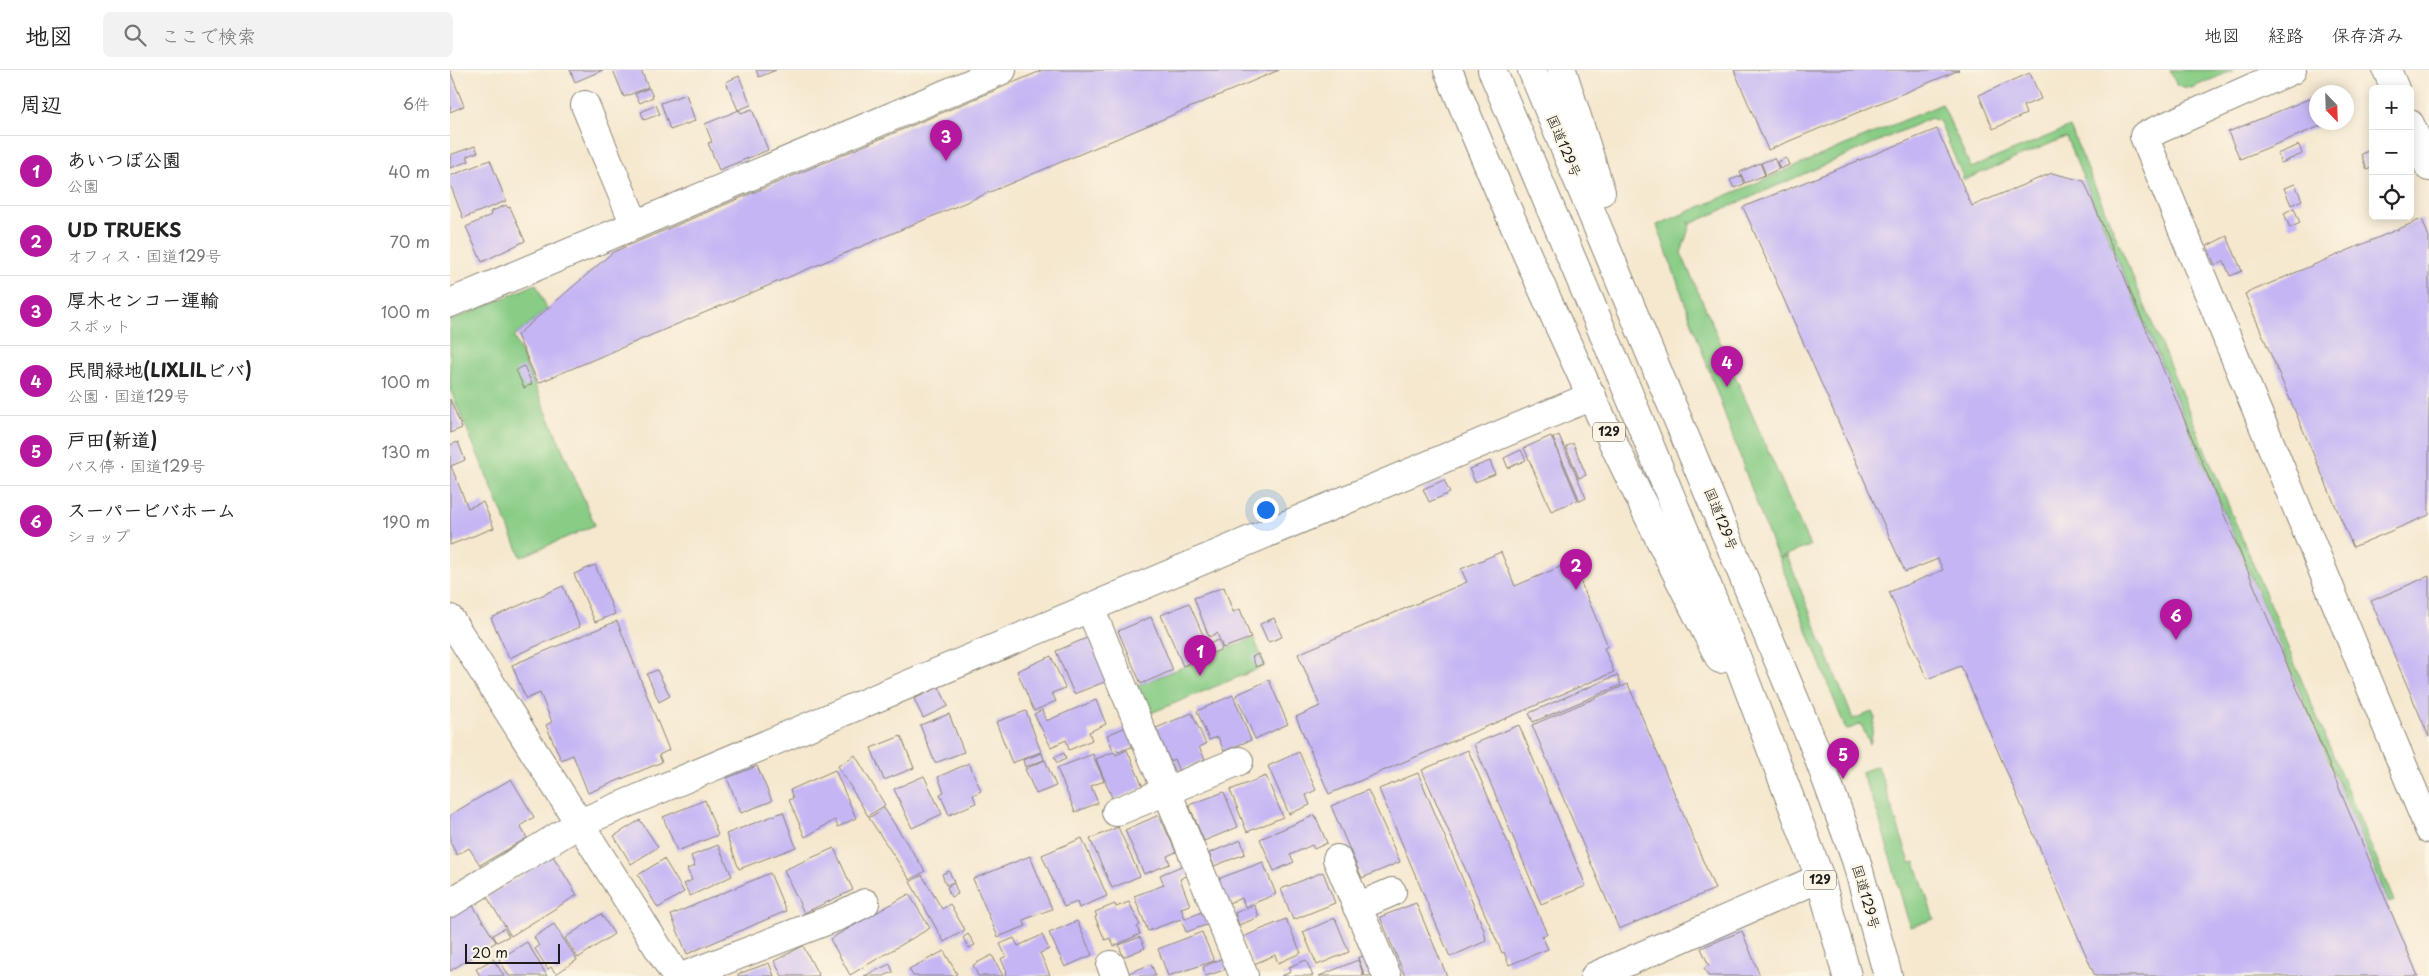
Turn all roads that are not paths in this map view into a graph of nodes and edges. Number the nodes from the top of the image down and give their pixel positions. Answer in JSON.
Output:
{"nodes":[{"id":1,"x":1002,"y":70,"type":"edge"},
{"id":2,"x":1433,"y":70,"type":"edge"},
{"id":3,"x":1448,"y":70,"type":"edge"},
{"id":4,"x":1492,"y":70,"type":"edge"},
{"id":5,"x":1532,"y":70,"type":"edge"},
{"id":6,"x":1562,"y":70,"type":"edge"},
{"id":7,"x":2292,"y":70,"type":"edge"},
{"id":8,"x":2387,"y":70,"type":"edge"},
{"id":9,"x":2393,"y":85,"type":"edge"},
{"id":10,"x":585,"y":105,"type":"dead end"},
{"id":11,"x":2413,"y":130,"type":"edge"},
{"id":12,"x":2429,"y":168,"type":"edge"},
{"id":13,"x":1499,"y":192,"type":"junction"},
{"id":14,"x":635,"y":225,"type":"junction"},
{"id":15,"x":450,"y":303,"type":"edge"},
{"id":16,"x":1658,"y":367,"type":"junction"},
{"id":17,"x":1592,"y":396,"type":"junction"},
{"id":18,"x":1090,"y":608,"type":"junction"},
{"id":19,"x":450,"y":618,"type":"edge"},
{"id":20,"x":1239,"y":761,"type":"dead end"},
{"id":21,"x":1786,"y":787,"type":"junction"},
{"id":22,"x":1167,"y":791,"type":"junction"},
{"id":23,"x":1116,"y":812,"type":"dead end"},
{"id":24,"x":580,"y":823,"type":"junction"},
{"id":25,"x":2429,"y":829,"type":"edge"},
{"id":26,"x":1337,"y":859,"type":"dead end"},
{"id":27,"x":1820,"y":878,"type":"junction"},
{"id":28,"x":1392,"y":892,"type":"dead end"},
{"id":29,"x":450,"y":903,"type":"edge"},
{"id":30,"x":865,"y":903,"type":"dead end"},
{"id":31,"x":1357,"y":907,"type":"junction"},
{"id":32,"x":676,"y":976,"type":"edge"},
{"id":33,"x":684,"y":976,"type":"edge"},
{"id":34,"x":1244,"y":976,"type":"edge"},
{"id":35,"x":1386,"y":976,"type":"edge"},
{"id":36,"x":1595,"y":976,"type":"edge"},
{"id":37,"x":1847,"y":976,"type":"edge"},
{"id":38,"x":1888,"y":976,"type":"edge"}],
"edges":[{"from":1,"to":14,"type":"main road"},
{"from":2,"to":13,"type":"main road"},
{"from":3,"to":13,"type":"main road","number":"129"},
{"from":4,"to":21,"type":"main road","number":"129"},
{"from":5,"to":16,"type":"main road","name":"国道129号"},
{"from":6,"to":16,"type":"main road"},
{"from":7,"to":25,"type":"main road"},
{"from":8,"to":9,"type":"main road"},
{"from":10,"to":14,"type":"main road"},
{"from":11,"to":12,"type":"main road"},
{"from":13,"to":17,"type":"main road","number":"129"},
{"from":14,"to":15,"type":"main road"},
{"from":16,"to":38,"type":"main road","name":"国道129号"},
{"from":17,"to":18,"type":"main road"},
{"from":17,"to":21,"type":"main road","number":"129"},
{"from":18,"to":22,"type":"main road"},
{"from":18,"to":24,"type":"main road"},
{"from":19,"to":24,"type":"main road"},
{"from":20,"to":22,"type":"main road"},
{"from":21,"to":27,"type":"main road","number":"129"},
{"from":22,"to":23,"type":"main road"},
{"from":22,"to":34,"type":"main road"},
{"from":24,"to":29,"type":"main road"},
{"from":24,"to":32,"type":"main road"},
{"from":26,"to":31,"type":"main road"},
{"from":27,"to":36,"type":"main road"},
{"from":27,"to":37,"type":"main road","number":"129"},
{"from":28,"to":31,"type":"main road"},
{"from":30,"to":33,"type":"main road"},
{"from":31,"to":35,"type":"main road"}]}
